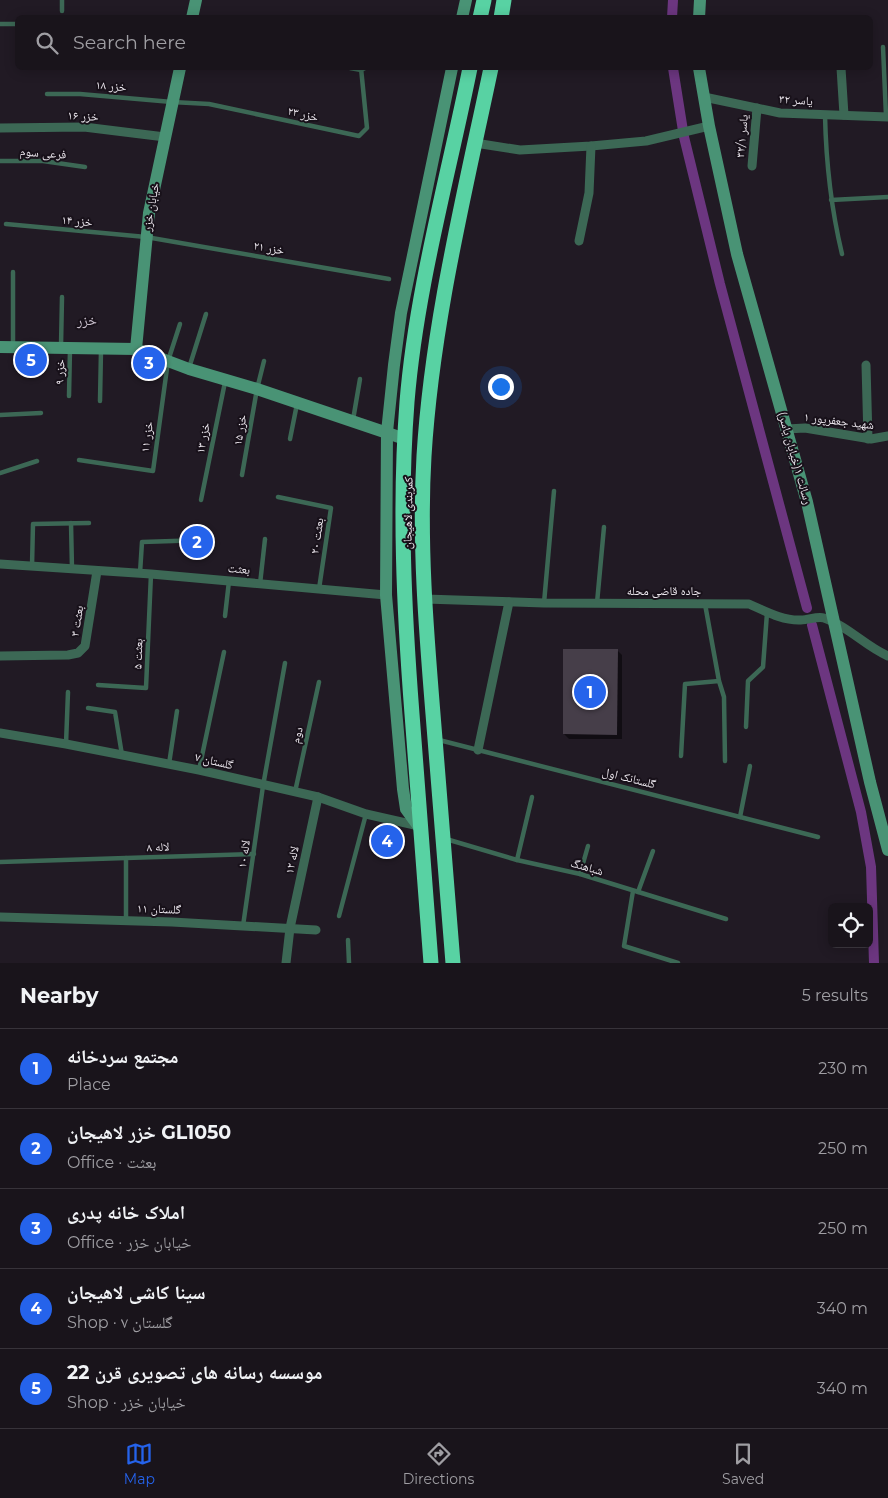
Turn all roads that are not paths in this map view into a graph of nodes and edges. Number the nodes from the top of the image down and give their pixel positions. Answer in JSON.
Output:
{"nodes":[{"id":1,"x":62,"y":0,"type":"edge"},
{"id":2,"x":196,"y":0,"type":"edge"},
{"id":3,"x":466,"y":0,"type":"edge"},
{"id":4,"x":484,"y":0,"type":"edge"},
{"id":5,"x":504,"y":0,"type":"edge"},
{"id":6,"x":700,"y":0,"type":"edge"},
{"id":7,"x":62,"y":11,"type":"dead end"},
{"id":8,"x":193,"y":15,"type":"edge"},
{"id":9,"x":463,"y":15,"type":"edge"},
{"id":10,"x":481,"y":15,"type":"edge"},
{"id":11,"x":502,"y":15,"type":"edge"},
{"id":12,"x":699,"y":15,"type":"edge"},
{"id":13,"x":0,"y":24,"type":"edge"},
{"id":14,"x":15,"y":24,"type":"edge"},
{"id":15,"x":883,"y":47,"type":"dead end"},
{"id":16,"x":180,"y":70,"type":"edge"},
{"id":17,"x":362,"y":70,"type":"edge"},
{"id":18,"x":452,"y":70,"type":"edge"},
{"id":19,"x":470,"y":70,"type":"edge"},
{"id":20,"x":491,"y":70,"type":"edge"},
{"id":21,"x":699,"y":70,"type":"edge"},
{"id":22,"x":841,"y":70,"type":"edge"},
{"id":23,"x":47,"y":94,"type":"dead end"},
{"id":24,"x":704,"y":97,"type":"junction"},
{"id":25,"x":172,"y":102,"type":"junction"},
{"id":26,"x":757,"y":108,"type":"junction"},
{"id":27,"x":825,"y":115,"type":"junction"},
{"id":28,"x":844,"y":115,"type":"junction"},
{"id":29,"x":887,"y":116,"type":"edge"},
{"id":30,"x":709,"y":126,"type":"junction"},
{"id":31,"x":0,"y":128,"type":"edge"},
{"id":32,"x":165,"y":138,"type":"junction"},
{"id":33,"x":475,"y":143,"type":"junction"},
{"id":34,"x":592,"y":146,"type":"junction"},
{"id":35,"x":0,"y":161,"type":"edge"},
{"id":36,"x":752,"y":166,"type":"dead end"},
{"id":37,"x":85,"y":167,"type":"dead end"},
{"id":38,"x":888,"y":197,"type":"edge"},
{"id":39,"x":831,"y":200,"type":"junction"},
{"id":40,"x":6,"y":224,"type":"dead end"},
{"id":41,"x":146,"y":236,"type":"junction"},
{"id":42,"x":579,"y":242,"type":"dead end"},
{"id":43,"x":842,"y":254,"type":"dead end"},
{"id":44,"x":13,"y":272,"type":"dead end"},
{"id":45,"x":388,"y":279,"type":"dead end"},
{"id":46,"x":62,"y":297,"type":"dead end"},
{"id":47,"x":206,"y":314,"type":"dead end"},
{"id":48,"x":180,"y":324,"type":"dead end"},
{"id":49,"x":0,"y":347,"type":"edge"},
{"id":50,"x":13,"y":347,"type":"junction"},
{"id":51,"x":66,"y":348,"type":"junction"},
{"id":52,"x":102,"y":348,"type":"junction"},
{"id":53,"x":136,"y":349,"type":"junction"},
{"id":54,"x":168,"y":361,"type":"junction"},
{"id":55,"x":264,"y":361,"type":"dead end"},
{"id":56,"x":866,"y":365,"type":"dead end"},
{"id":57,"x":189,"y":369,"type":"junction"},
{"id":58,"x":360,"y":379,"type":"dead end"},
{"id":59,"x":225,"y":380,"type":"junction"},
{"id":60,"x":257,"y":389,"type":"junction"},
{"id":61,"x":69,"y":396,"type":"dead end"},
{"id":62,"x":100,"y":401,"type":"dead end"},
{"id":63,"x":298,"y":403,"type":"junction"},
{"id":64,"x":41,"y":414,"type":"dead end"},
{"id":65,"x":0,"y":415,"type":"edge"},
{"id":66,"x":353,"y":421,"type":"junction"},
{"id":67,"x":787,"y":429,"type":"junction"},
{"id":68,"x":387,"y":432,"type":"junction"},
{"id":69,"x":888,"y":436,"type":"edge"},
{"id":70,"x":290,"y":439,"type":"dead end"},
{"id":71,"x":405,"y":439,"type":"junction"},
{"id":72,"x":868,"y":439,"type":"junction"},
{"id":73,"x":79,"y":460,"type":"dead end"},
{"id":74,"x":36,"y":461,"type":"dead end"},
{"id":75,"x":0,"y":473,"type":"edge"},
{"id":76,"x":242,"y":475,"type":"dead end"},
{"id":77,"x":554,"y":491,"type":"dead end"},
{"id":78,"x":278,"y":497,"type":"dead end"},
{"id":79,"x":201,"y":500,"type":"dead end"},
{"id":80,"x":71,"y":523,"type":"junction"},
{"id":81,"x":90,"y":523,"type":"dead end"},
{"id":82,"x":604,"y":528,"type":"dead end"},
{"id":83,"x":265,"y":539,"type":"dead end"},
{"id":84,"x":204,"y":540,"type":"dead end"},
{"id":85,"x":0,"y":564,"type":"edge"},
{"id":86,"x":32,"y":566,"type":"junction"},
{"id":87,"x":72,"y":569,"type":"junction"},
{"id":88,"x":97,"y":571,"type":"junction"},
{"id":89,"x":140,"y":573,"type":"junction"},
{"id":90,"x":150,"y":574,"type":"junction"},
{"id":91,"x":229,"y":581,"type":"junction"},
{"id":92,"x":260,"y":584,"type":"junction"},
{"id":93,"x":319,"y":590,"type":"junction"},
{"id":94,"x":386,"y":595,"type":"junction"},
{"id":95,"x":404,"y":596,"type":"junction"},
{"id":96,"x":425,"y":599,"type":"junction"},
{"id":97,"x":509,"y":602,"type":"junction"},
{"id":98,"x":544,"y":603,"type":"junction"},
{"id":99,"x":597,"y":603,"type":"junction"},
{"id":100,"x":705,"y":604,"type":"junction"},
{"id":101,"x":767,"y":612,"type":"junction"},
{"id":102,"x":225,"y":616,"type":"dead end"},
{"id":103,"x":835,"y":622,"type":"junction"},
{"id":104,"x":224,"y":652,"type":"dead end"},
{"id":105,"x":0,"y":656,"type":"edge"},
{"id":106,"x":888,"y":656,"type":"edge"},
{"id":107,"x":285,"y":663,"type":"dead end"},
{"id":108,"x":719,"y":681,"type":"junction"},
{"id":109,"x":319,"y":682,"type":"dead end"},
{"id":110,"x":98,"y":684,"type":"dead end"},
{"id":111,"x":68,"y":692,"type":"dead end"},
{"id":112,"x":88,"y":708,"type":"dead end"},
{"id":113,"x":178,"y":711,"type":"dead end"},
{"id":114,"x":746,"y":727,"type":"dead end"},
{"id":115,"x":0,"y":733,"type":"edge"},
{"id":116,"x":435,"y":739,"type":"junction"},
{"id":117,"x":66,"y":744,"type":"junction"},
{"id":118,"x":478,"y":750,"type":"junction"},
{"id":119,"x":122,"y":754,"type":"junction"},
{"id":120,"x":681,"y":756,"type":"dead end"},
{"id":121,"x":725,"y":760,"type":"dead end"},
{"id":122,"x":169,"y":764,"type":"junction"},
{"id":123,"x":750,"y":766,"type":"dead end"},
{"id":124,"x":199,"y":770,"type":"junction"},
{"id":125,"x":263,"y":786,"type":"junction"},
{"id":126,"x":294,"y":792,"type":"junction"},
{"id":127,"x":318,"y":797,"type":"junction"},
{"id":128,"x":532,"y":797,"type":"dead end"},
{"id":129,"x":366,"y":814,"type":"junction"},
{"id":130,"x":740,"y":817,"type":"junction"},
{"id":131,"x":419,"y":826,"type":"junction"},
{"id":132,"x":818,"y":837,"type":"dead end"},
{"id":133,"x":886,"y":837,"type":"edge"},
{"id":134,"x":442,"y":838,"type":"junction"},
{"id":135,"x":588,"y":846,"type":"dead end"},
{"id":136,"x":653,"y":850,"type":"dead end"},
{"id":137,"x":888,"y":850,"type":"edge"},
{"id":138,"x":254,"y":854,"type":"junction"},
{"id":139,"x":126,"y":858,"type":"junction"},
{"id":140,"x":517,"y":860,"type":"junction"},
{"id":141,"x":0,"y":862,"type":"edge"},
{"id":142,"x":580,"y":874,"type":"junction"},
{"id":143,"x":635,"y":892,"type":"junction"},
{"id":144,"x":0,"y":916,"type":"edge"},
{"id":145,"x":339,"y":916,"type":"dead end"},
{"id":146,"x":449,"y":919,"type":"junction"},
{"id":147,"x":726,"y":919,"type":"dead end"},
{"id":148,"x":126,"y":921,"type":"junction"},
{"id":149,"x":427,"y":921,"type":"junction"},
{"id":150,"x":243,"y":926,"type":"junction"},
{"id":151,"x":290,"y":928,"type":"junction"},
{"id":152,"x":316,"y":930,"type":"dead end"},
{"id":153,"x":348,"y":940,"type":"dead end"},
{"id":154,"x":286,"y":963,"type":"edge"},
{"id":155,"x":349,"y":963,"type":"edge"},
{"id":156,"x":431,"y":963,"type":"edge"},
{"id":157,"x":453,"y":963,"type":"edge"},
{"id":158,"x":678,"y":963,"type":"edge"}],
"edges":[{"from":1,"to":7,"type":"lane"},
{"from":2,"to":8,"type":"street"},
{"from":3,"to":9,"type":"street"},
{"from":4,"to":10,"type":"highway"},
{"from":5,"to":11,"type":"highway"},
{"from":6,"to":12,"type":"street"},
{"from":13,"to":14,"type":"lane"},
{"from":15,"to":29,"type":"lane"},
{"from":16,"to":25,"type":"street","name":"خیابان خزر"},
{"from":17,"to":25,"type":"lane","name":"خزر ۲۳"},
{"from":18,"to":68,"type":"street"},
{"from":19,"to":71,"type":"highway","name":"کمربندی لاهیجان"},
{"from":20,"to":33,"type":"highway","name":"کمربندی لاهیجان"},
{"from":21,"to":24,"type":"street","name":"رسالت ۱(خیابان یاسر)"},
{"from":22,"to":28,"type":"street"},
{"from":23,"to":25,"type":"lane","name":"خزر ۱۸"},
{"from":24,"to":26,"type":"street","name":"یاسر ۳۲"},
{"from":24,"to":30,"type":"street","name":"رسالت ۱(خیابان یاسر)"},
{"from":25,"to":32,"type":"street","name":"خیابان خزر"},
{"from":26,"to":27,"type":"street","name":"یاسر ۳۲"},
{"from":26,"to":36,"type":"street","name":"یاسر ۳۲/۱"},
{"from":27,"to":28,"type":"street","name":"یاسر ۳۲"},
{"from":27,"to":39,"type":"lane"},
{"from":28,"to":29,"type":"street","name":"یاسر ۳۲"},
{"from":30,"to":34,"type":"street"},
{"from":30,"to":67,"type":"street","name":"رسالت ۱(خیابان یاسر)"},
{"from":31,"to":32,"type":"street","name":"خزر ۱۶"},
{"from":32,"to":41,"type":"street","name":"خیابان خزر"},
{"from":33,"to":34,"type":"street"},
{"from":33,"to":96,"type":"highway","name":"کمربندی لاهیجان"},
{"from":34,"to":42,"type":"street"},
{"from":35,"to":37,"type":"lane","name":"فرعی سوم"},
{"from":38,"to":39,"type":"lane"},
{"from":39,"to":43,"type":"lane"},
{"from":40,"to":41,"type":"lane","name":"خزر ۱۴"},
{"from":41,"to":45,"type":"lane","name":"خزر ۲۱"},
{"from":41,"to":53,"type":"street","name":"خیابان خزر"},
{"from":44,"to":50,"type":"lane"},
{"from":46,"to":51,"type":"lane","name":"خزر ۹"},
{"from":47,"to":57,"type":"lane"},
{"from":48,"to":54,"type":"lane"},
{"from":49,"to":50,"type":"street"},
{"from":50,"to":51,"type":"street"},
{"from":51,"to":52,"type":"street"},
{"from":51,"to":61,"type":"lane","name":"خزر ۹"},
{"from":52,"to":53,"type":"street"},
{"from":52,"to":62,"type":"lane"},
{"from":53,"to":54,"type":"street"},
{"from":54,"to":57,"type":"street"},
{"from":54,"to":73,"type":"lane","name":"خزر ۱۱"},
{"from":55,"to":60,"type":"lane","name":"خزر ۱۵"},
{"from":56,"to":72,"type":"street"},
{"from":57,"to":59,"type":"street"},
{"from":58,"to":66,"type":"lane"},
{"from":59,"to":60,"type":"street"},
{"from":59,"to":79,"type":"lane","name":"خزر ۱۳"},
{"from":60,"to":63,"type":"street"},
{"from":60,"to":76,"type":"lane","name":"خزر ۱۵"},
{"from":63,"to":66,"type":"street"},
{"from":63,"to":70,"type":"lane"},
{"from":64,"to":65,"type":"lane"},
{"from":66,"to":68,"type":"street"},
{"from":67,"to":72,"type":"street","name":"شهید جعفرپور ۱"},
{"from":67,"to":103,"type":"street","name":"رسالت ۱(خیابان یاسر)"},
{"from":68,"to":71,"type":"street"},
{"from":68,"to":94,"type":"street"},
{"from":69,"to":72,"type":"street","name":"شهید جعفرپور ۱"},
{"from":71,"to":95,"type":"highway","name":"کمربندی لاهیجان"},
{"from":74,"to":75,"type":"lane"},
{"from":77,"to":98,"type":"lane"},
{"from":78,"to":93,"type":"lane","name":"بعثت ۲۰"},
{"from":80,"to":81,"type":"lane"},
{"from":80,"to":86,"type":"lane"},
{"from":80,"to":87,"type":"lane"},
{"from":82,"to":99,"type":"lane"},
{"from":83,"to":92,"type":"lane"},
{"from":84,"to":89,"type":"lane"},
{"from":85,"to":86,"type":"street","name":"بعثت"},
{"from":86,"to":87,"type":"street","name":"بعثت"},
{"from":87,"to":88,"type":"street","name":"بعثت"},
{"from":88,"to":89,"type":"street","name":"بعثت"},
{"from":88,"to":105,"type":"street","name":"بعثت ۳"},
{"from":89,"to":90,"type":"street","name":"بعثت"},
{"from":90,"to":91,"type":"street","name":"بعثت"},
{"from":90,"to":110,"type":"lane","name":"بعثت ۵"},
{"from":91,"to":92,"type":"street","name":"بعثت"},
{"from":91,"to":102,"type":"lane"},
{"from":92,"to":93,"type":"street","name":"بعثت"},
{"from":93,"to":94,"type":"street","name":"بعثت"},
{"from":94,"to":95,"type":"street"},
{"from":94,"to":131,"type":"street"},
{"from":95,"to":131,"type":"highway","name":"کمربندی لاهیجان"},
{"from":96,"to":97,"type":"street","name":"جاده قاضی محله"},
{"from":96,"to":116,"type":"highway","name":"کمربندی لاهیجان"},
{"from":97,"to":98,"type":"street","name":"جاده قاضی محله"},
{"from":97,"to":118,"type":"street"},
{"from":98,"to":99,"type":"street","name":"جاده قاضی محله"},
{"from":99,"to":100,"type":"street","name":"جاده قاضی محله"},
{"from":100,"to":101,"type":"street","name":"جاده قاضی محله"},
{"from":100,"to":108,"type":"lane"},
{"from":101,"to":103,"type":"street","name":"جاده قاضی محله"},
{"from":101,"to":114,"type":"lane"},
{"from":103,"to":106,"type":"street","name":"جاده قاضی محله"},
{"from":103,"to":133,"type":"street","name":"رسالت ۱(خیابان یاسر)"},
{"from":104,"to":124,"type":"lane"},
{"from":107,"to":125,"type":"lane","name":"لاله ۱۰"},
{"from":108,"to":120,"type":"lane"},
{"from":108,"to":121,"type":"lane"},
{"from":109,"to":126,"type":"lane","name":"دوم"},
{"from":111,"to":117,"type":"lane"},
{"from":112,"to":119,"type":"lane"},
{"from":113,"to":122,"type":"lane"},
{"from":115,"to":117,"type":"street","name":"گلستان ۷"},
{"from":116,"to":118,"type":"lane","name":"گلستانک اول"},
{"from":116,"to":134,"type":"highway","name":"کمربندی لاهیجان"},
{"from":117,"to":119,"type":"street","name":"گلستان ۷"},
{"from":118,"to":130,"type":"lane","name":"گلستانک اول"},
{"from":119,"to":122,"type":"street","name":"گلستان ۷"},
{"from":122,"to":124,"type":"street","name":"گلستان ۷"},
{"from":123,"to":130,"type":"lane"},
{"from":124,"to":125,"type":"street","name":"گلستان ۷"},
{"from":125,"to":126,"type":"street","name":"گلستان ۷"},
{"from":125,"to":138,"type":"lane","name":"لاله ۱۰"},
{"from":126,"to":127,"type":"street","name":"گلستان ۷"},
{"from":127,"to":129,"type":"street","name":"گلستان ۷"},
{"from":127,"to":151,"type":"street","name":"لاله ۱۲"},
{"from":128,"to":140,"type":"lane"},
{"from":129,"to":131,"type":"street","name":"گلستان ۷"},
{"from":129,"to":145,"type":"lane"},
{"from":130,"to":132,"type":"lane","name":"گلستانک اول"},
{"from":131,"to":149,"type":"highway","name":"کمربندی لاهیجان"},
{"from":133,"to":137,"type":"street","name":"رسالت ۱(خیابان یاسر)"},
{"from":134,"to":140,"type":"lane","name":"شباهنگ"},
{"from":134,"to":146,"type":"highway","name":"کمربندی لاهیجان"},
{"from":135,"to":142,"type":"lane"},
{"from":136,"to":143,"type":"lane"},
{"from":138,"to":139,"type":"lane","name":"لاله ۸"},
{"from":138,"to":150,"type":"lane","name":"لاله ۱۰"},
{"from":139,"to":141,"type":"lane","name":"لاله ۸"},
{"from":139,"to":148,"type":"lane"},
{"from":140,"to":142,"type":"lane","name":"شباهنگ"},
{"from":142,"to":143,"type":"lane","name":"شباهنگ"},
{"from":143,"to":147,"type":"lane","name":"شباهنگ"},
{"from":143,"to":158,"type":"lane"},
{"from":144,"to":148,"type":"street","name":"گلستان ۱۱"},
{"from":146,"to":149,"type":"highway"},
{"from":146,"to":157,"type":"highway","name":"کمربندی لاهیجان"},
{"from":148,"to":150,"type":"street","name":"گلستان ۱۱"},
{"from":149,"to":156,"type":"highway","name":"کمربندی لاهیجان"},
{"from":150,"to":151,"type":"street","name":"گلستان ۱۱"},
{"from":151,"to":152,"type":"street","name":"گلستان ۱۱"},
{"from":151,"to":154,"type":"street","name":"لاله ۱۲"},
{"from":153,"to":155,"type":"lane"}]}
